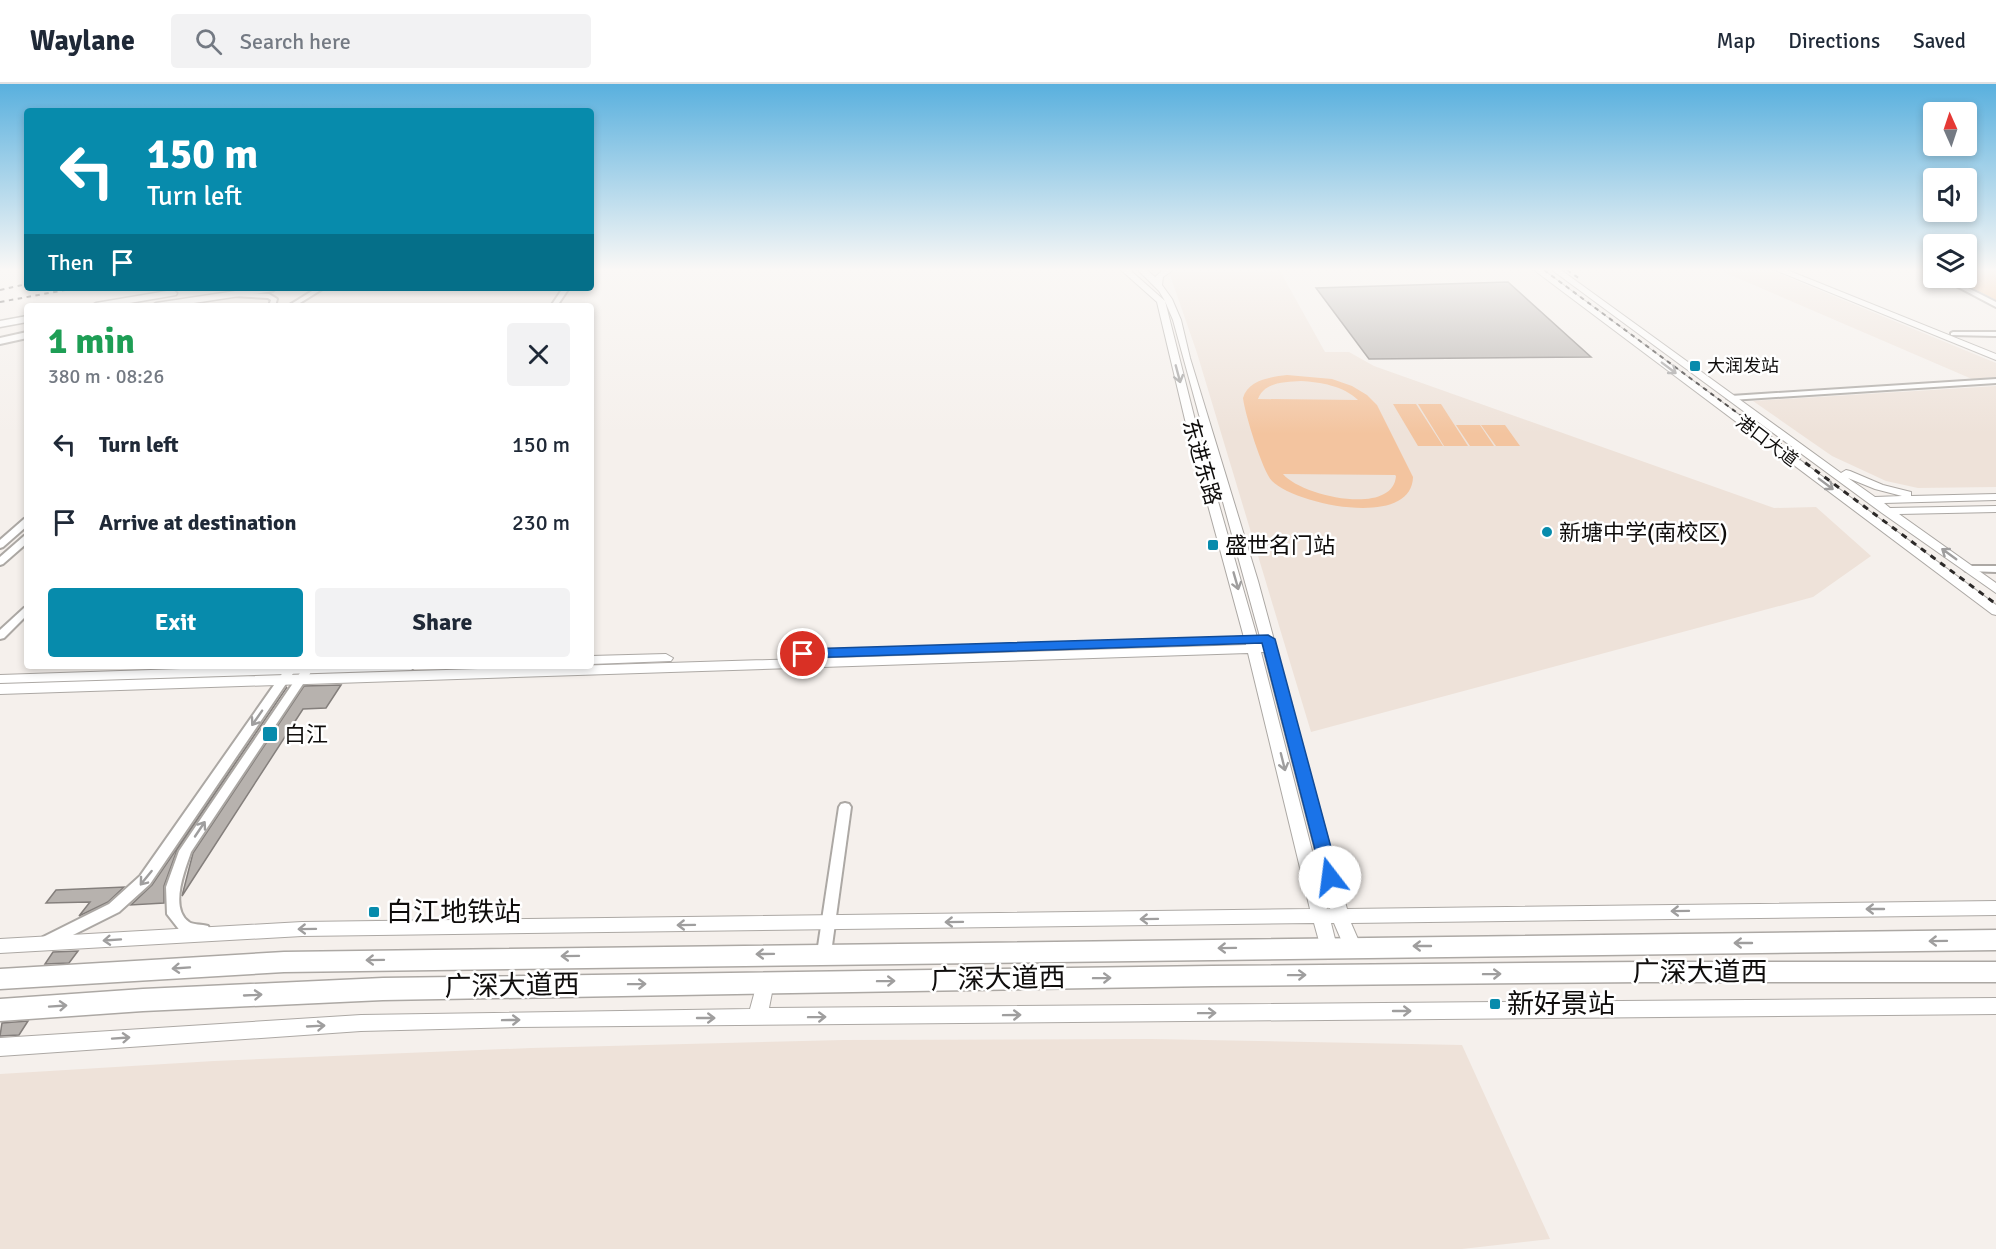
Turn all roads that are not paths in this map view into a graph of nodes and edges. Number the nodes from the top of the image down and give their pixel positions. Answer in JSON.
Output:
{"nodes":[{"id":1,"x":1167,"y":324,"type":"edge"},
{"id":2,"x":1179,"y":324,"type":"edge"},
{"id":3,"x":1622,"y":324,"type":"edge"},
{"id":4,"x":1628,"y":324,"type":"edge"},
{"id":5,"x":1915,"y":324,"type":"edge"},
{"id":6,"x":1929,"y":324,"type":"edge"},
{"id":7,"x":24,"y":329,"type":"edge"},
{"id":8,"x":0,"y":333,"type":"edge"},
{"id":9,"x":1953,"y":334,"type":"junction"},
{"id":10,"x":1996,"y":334,"type":"edge"},
{"id":11,"x":24,"y":336,"type":"edge"},
{"id":12,"x":0,"y":341,"type":"edge"},
{"id":13,"x":1996,"y":351,"type":"edge"},
{"id":14,"x":1996,"y":357,"type":"edge"},
{"id":15,"x":1996,"y":381,"type":"edge"},
{"id":16,"x":1731,"y":398,"type":"junction"},
{"id":17,"x":1817,"y":461,"type":"junction"},
{"id":18,"x":1996,"y":497,"type":"edge"},
{"id":19,"x":1942,"y":498,"type":"junction"},
{"id":20,"x":1873,"y":500,"type":"junction"},
{"id":21,"x":1857,"y":507,"type":"junction"},
{"id":22,"x":1996,"y":509,"type":"edge"},
{"id":23,"x":1889,"y":511,"type":"junction"},
{"id":24,"x":24,"y":524,"type":"edge"},
{"id":25,"x":24,"y":541,"type":"edge"},
{"id":26,"x":0,"y":545,"type":"edge"},
{"id":27,"x":0,"y":562,"type":"edge"},
{"id":28,"x":1996,"y":568,"type":"edge"},
{"id":29,"x":1969,"y":569,"type":"junction"},
{"id":30,"x":1996,"y":589,"type":"edge"},
{"id":31,"x":1996,"y":611,"type":"edge"},
{"id":32,"x":24,"y":613,"type":"edge"},
{"id":33,"x":0,"y":636,"type":"edge"},
{"id":34,"x":1261,"y":644,"type":"junction"},
{"id":35,"x":594,"y":660,"type":"edge"},
{"id":36,"x":594,"y":665,"type":"edge"},
{"id":37,"x":371,"y":669,"type":"edge"},
{"id":38,"x":464,"y":669,"type":"edge"},
{"id":39,"x":305,"y":674,"type":"junction"},
{"id":40,"x":287,"y":675,"type":"junction"},
{"id":41,"x":0,"y":679,"type":"edge"},
{"id":42,"x":0,"y":689,"type":"edge"},
{"id":43,"x":845,"y":807,"type":"dead end"},
{"id":44,"x":1996,"y":908,"type":"edge"},
{"id":45,"x":1320,"y":916,"type":"junction"},
{"id":46,"x":1340,"y":916,"type":"junction"},
{"id":47,"x":828,"y":923,"type":"junction"},
{"id":48,"x":218,"y":933,"type":"junction"},
{"id":49,"x":1996,"y":940,"type":"edge"},
{"id":50,"x":44,"y":943,"type":"junction"},
{"id":51,"x":0,"y":946,"type":"edge"},
{"id":52,"x":1352,"y":946,"type":"junction"},
{"id":53,"x":1328,"y":947,"type":"junction"},
{"id":54,"x":824,"y":953,"type":"junction"},
{"id":55,"x":1996,"y":972,"type":"edge"},
{"id":56,"x":0,"y":979,"type":"edge"},
{"id":57,"x":765,"y":982,"type":"junction"},
{"id":58,"x":1996,"y":1006,"type":"edge"},
{"id":59,"x":0,"y":1010,"type":"edge"},
{"id":60,"x":758,"y":1017,"type":"junction"},
{"id":61,"x":0,"y":1047,"type":"edge"}],
"edges":[{"from":1,"to":34,"type":"street","name":"东进东路","one_way":true},
{"from":2,"to":34,"type":"street","name":"东进东路"},
{"from":3,"to":21,"type":"street","name":"港口大道","one_way":true},
{"from":4,"to":16,"type":"street","name":"港口大道"},
{"from":5,"to":14,"type":"street"},
{"from":6,"to":9,"type":"street"},
{"from":7,"to":8,"type":"main road"},
{"from":9,"to":10,"type":"street"},
{"from":9,"to":13,"type":"street"},
{"from":11,"to":12,"type":"main road"},
{"from":15,"to":16,"type":"street"},
{"from":16,"to":17,"type":"street","name":"港口大道"},
{"from":17,"to":19,"type":"street"},
{"from":17,"to":20,"type":"street","name":"港口大道"},
{"from":18,"to":19,"type":"street"},
{"from":19,"to":20,"type":"street"},
{"from":20,"to":21,"type":"street"},
{"from":20,"to":23,"type":"street","name":"港口大道"},
{"from":21,"to":23,"type":"street"},
{"from":21,"to":31,"type":"street","name":"港口大道"},
{"from":22,"to":23,"type":"street"},
{"from":29,"to":23,"type":"street","name":"港口大道","one_way":true},
{"from":24,"to":26,"type":"street"},
{"from":25,"to":27,"type":"street"},
{"from":28,"to":29,"type":"street"},
{"from":29,"to":30,"type":"street","name":"港口大道"},
{"from":32,"to":33,"type":"street"},
{"from":34,"to":35,"type":"street"},
{"from":34,"to":36,"type":"street"},
{"from":34,"to":45,"type":"street","name":"东进东路","one_way":true},
{"from":34,"to":46,"type":"street","name":"东进东路"},
{"from":37,"to":39,"type":"street"},
{"from":38,"to":39,"type":"street"},
{"from":39,"to":40,"type":"street"},
{"from":48,"to":39,"type":"street","one_way":true},
{"from":40,"to":41,"type":"street"},
{"from":40,"to":42,"type":"street"},
{"from":40,"to":50,"type":"street","one_way":true},
{"from":43,"to":47,"type":"street"},
{"from":44,"to":46,"type":"street","one_way":true},
{"from":45,"to":46,"type":"street"},
{"from":45,"to":47,"type":"street","one_way":true},
{"from":45,"to":53,"type":"street","name":"东进东路"},
{"from":46,"to":52,"type":"street","name":"东进东路"},
{"from":47,"to":48,"type":"street","one_way":true},
{"from":47,"to":54,"type":"street"},
{"from":48,"to":50,"type":"street","one_way":true},
{"from":49,"to":52,"type":"highway","name":"广深大道西","one_way":true},
{"from":50,"to":51,"type":"street"},
{"from":52,"to":53,"type":"highway","name":"广深大道西"},
{"from":53,"to":54,"type":"highway","name":"广深大道西","one_way":true},
{"from":54,"to":56,"type":"highway","name":"广深大道西","one_way":true},
{"from":57,"to":55,"type":"highway","name":"广深大道西","one_way":true},
{"from":59,"to":57,"type":"highway","name":"广深大道西","one_way":true},
{"from":57,"to":60,"type":"street"},
{"from":60,"to":58,"type":"street","one_way":true},
{"from":61,"to":60,"type":"street","one_way":true}]}
